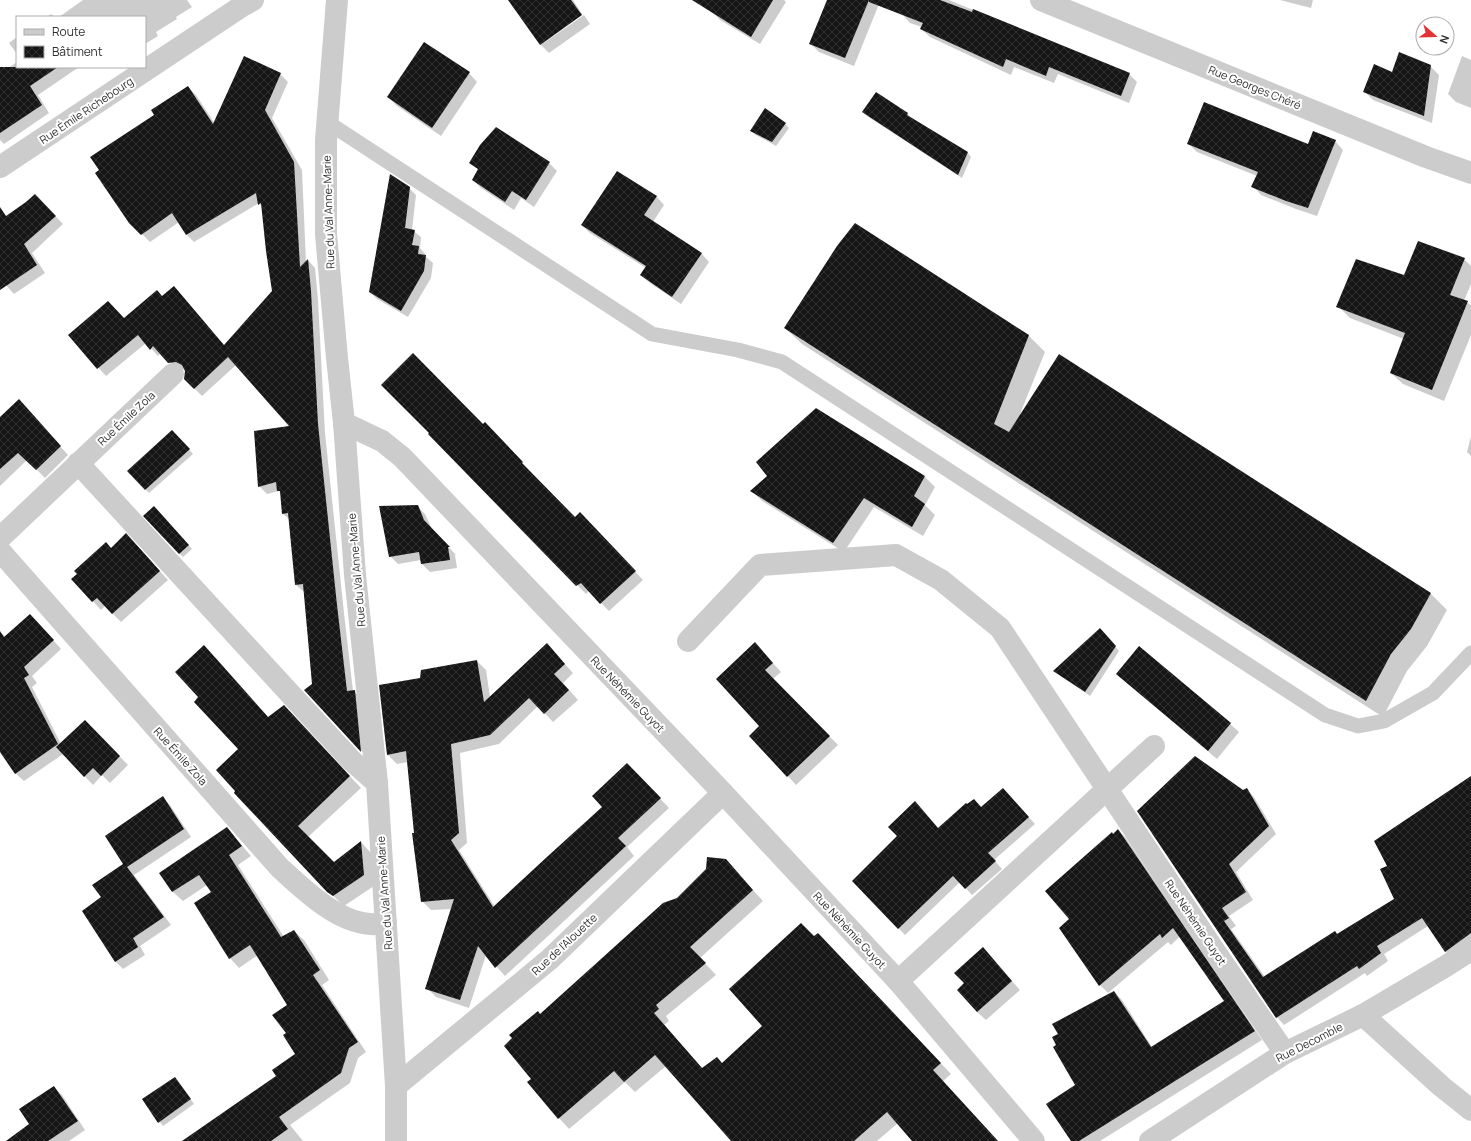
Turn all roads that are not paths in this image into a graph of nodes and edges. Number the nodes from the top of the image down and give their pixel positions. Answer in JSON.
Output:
{"nodes":[{"id":1,"x":253,"y":0,"type":"edge"},
{"id":2,"x":336,"y":0,"type":"edge"},
{"id":3,"x":1040,"y":0,"type":"edge"},
{"id":4,"x":327,"y":122,"type":"junction"},
{"id":5,"x":0,"y":167,"type":"edge"},
{"id":6,"x":1471,"y":173,"type":"edge"},
{"id":7,"x":173,"y":374,"type":"dead end"},
{"id":8,"x":344,"y":423,"type":"junction"},
{"id":9,"x":78,"y":463,"type":"junction"},
{"id":10,"x":0,"y":538,"type":"edge"},
{"id":11,"x":0,"y":551,"type":"edge"},
{"id":12,"x":688,"y":641,"type":"dead end"},
{"id":13,"x":1471,"y":653,"type":"edge"},
{"id":14,"x":1154,"y":746,"type":"dead end"},
{"id":15,"x":377,"y":783,"type":"junction"},
{"id":16,"x":1108,"y":789,"type":"junction"},
{"id":17,"x":723,"y":793,"type":"junction"},
{"id":18,"x":386,"y":923,"type":"junction"},
{"id":19,"x":1471,"y":950,"type":"edge"},
{"id":20,"x":898,"y":981,"type":"junction"},
{"id":21,"x":1363,"y":1015,"type":"junction"},
{"id":22,"x":1285,"y":1053,"type":"junction"},
{"id":23,"x":396,"y":1086,"type":"junction"},
{"id":24,"x":1471,"y":1110,"type":"edge"},
{"id":25,"x":396,"y":1141,"type":"edge"},
{"id":26,"x":1034,"y":1141,"type":"edge"},
{"id":27,"x":1150,"y":1141,"type":"edge"}],
"edges":[{"from":1,"to":5,"type":"street","name":"Rue Émile Richebourg"},
{"from":2,"to":4,"type":"street","name":"Rue du Val Anne-Marie"},
{"from":3,"to":6,"type":"street","name":"Rue Georges Chéré"},
{"from":4,"to":8,"type":"street","name":"Rue du Val Anne-Marie"},
{"from":4,"to":13,"type":"lane"},
{"from":7,"to":9,"type":"street","name":"Rue Émile Zola"},
{"from":8,"to":15,"type":"street","name":"Rue du Val Anne-Marie"},
{"from":8,"to":17,"type":"street","name":"Rue Néhémie Guyot"},
{"from":9,"to":10,"type":"street","name":"Rue Émile Zola"},
{"from":9,"to":15,"type":"street"},
{"from":11,"to":18,"type":"street","name":"Rue Émile Zola"},
{"from":12,"to":16,"type":"street","name":"Rue Néhémie Guyot"},
{"from":14,"to":16,"type":"street"},
{"from":15,"to":18,"type":"street","name":"Rue du Val Anne-Marie"},
{"from":16,"to":20,"type":"street"},
{"from":16,"to":22,"type":"street","name":"Rue Néhémie Guyot"},
{"from":17,"to":20,"type":"street","name":"Rue Néhémie Guyot"},
{"from":17,"to":23,"type":"street","name":"Rue de l'Alouette"},
{"from":18,"to":23,"type":"street","name":"Rue du Val Anne-Marie"},
{"from":19,"to":21,"type":"street","name":"Rue Decomble"},
{"from":20,"to":26,"type":"street","name":"Rue Néhémie Guyot"},
{"from":21,"to":22,"type":"street","name":"Rue Decomble"},
{"from":21,"to":24,"type":"street"},
{"from":22,"to":27,"type":"street","name":"Rue Decomble"},
{"from":23,"to":25,"type":"street","name":"Rue du Val Anne-Marie"}]}
